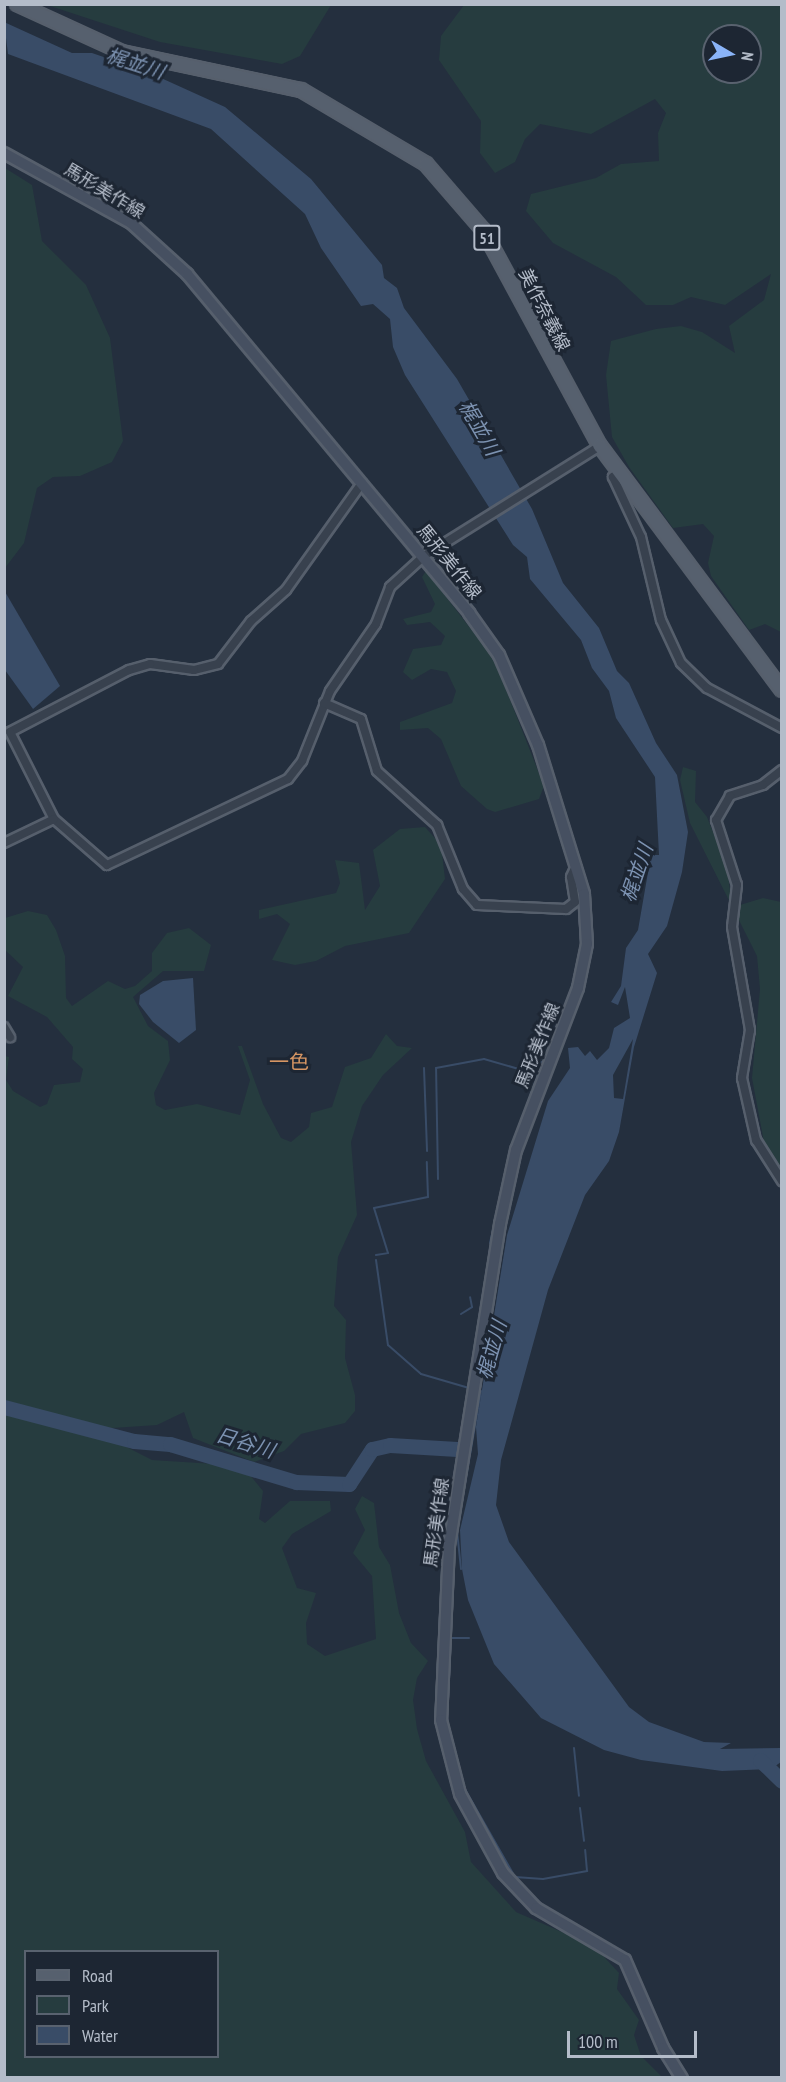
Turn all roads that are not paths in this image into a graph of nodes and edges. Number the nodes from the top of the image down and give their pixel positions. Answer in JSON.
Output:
{"nodes":[{"id":1,"x":17,"y":4,"type":"edge"},
{"id":2,"x":4,"y":153,"type":"edge"},
{"id":3,"x":600,"y":446,"type":"junction"},
{"id":4,"x":619,"y":472,"type":"junction"},
{"id":5,"x":362,"y":483,"type":"junction"},
{"id":6,"x":424,"y":556,"type":"junction"},
{"id":7,"x":782,"y":690,"type":"edge"},
{"id":8,"x":324,"y":703,"type":"junction"},
{"id":9,"x":782,"y":728,"type":"edge"},
{"id":10,"x":7,"y":734,"type":"edge"},
{"id":11,"x":782,"y":770,"type":"edge"},
{"id":12,"x":54,"y":819,"type":"junction"},
{"id":13,"x":4,"y":843,"type":"edge"},
{"id":14,"x":576,"y":864,"type":"junction"},
{"id":15,"x":4,"y":1027,"type":"edge"},
{"id":16,"x":10,"y":1037,"type":"dead end"},
{"id":17,"x":782,"y":1181,"type":"edge"},
{"id":18,"x":682,"y":2078,"type":"edge"}],
"edges":[{"from":1,"to":3,"type":"main road","name":"美作奈義線","number":"51"},
{"from":2,"to":5,"type":"main road","name":"馬形美作線"},
{"from":3,"to":4,"type":"main road","name":"美作奈義線","number":"51"},
{"from":3,"to":6,"type":"street"},
{"from":4,"to":7,"type":"main road","name":"美作奈義線","number":"51"},
{"from":4,"to":9,"type":"street"},
{"from":5,"to":6,"type":"main road","name":"馬形美作線"},
{"from":5,"to":10,"type":"street"},
{"from":6,"to":8,"type":"street"},
{"from":6,"to":14,"type":"main road","name":"馬形美作線"},
{"from":8,"to":12,"type":"street"},
{"from":8,"to":14,"type":"street"},
{"from":10,"to":12,"type":"street"},
{"from":11,"to":17,"type":"street"},
{"from":12,"to":13,"type":"street"},
{"from":14,"to":18,"type":"main road","name":"馬形美作線"},
{"from":15,"to":16,"type":"street"}]}
